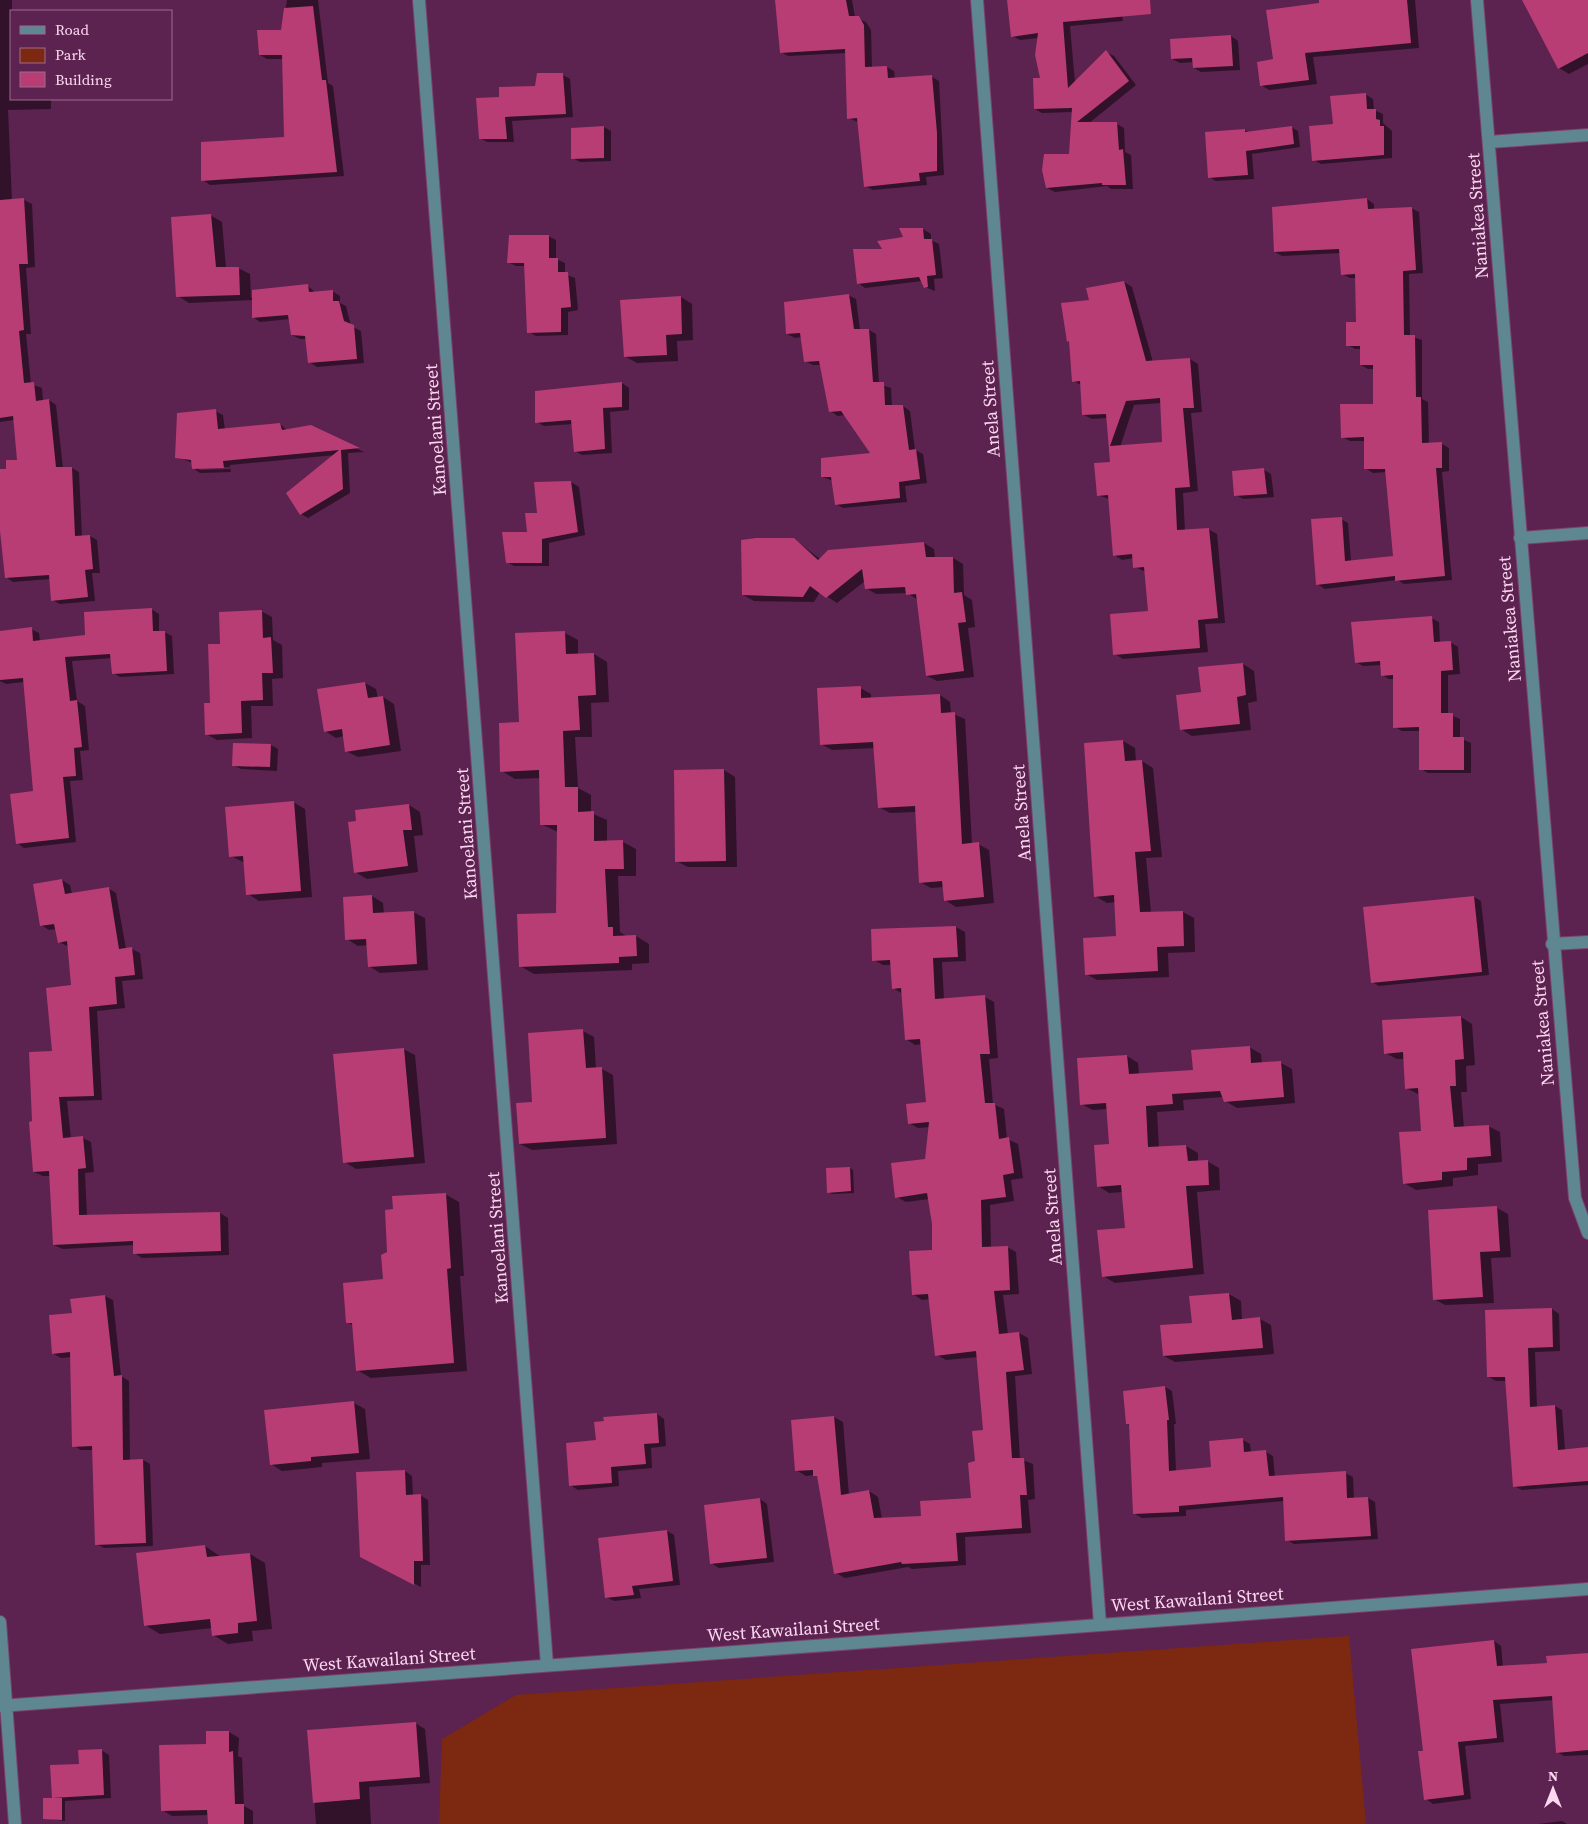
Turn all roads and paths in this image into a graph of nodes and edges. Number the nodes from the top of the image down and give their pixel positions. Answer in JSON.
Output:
{"nodes":[{"id":1,"x":419,"y":0,"type":"edge"},
{"id":2,"x":977,"y":0,"type":"edge"},
{"id":3,"x":1477,"y":0,"type":"edge"},
{"id":4,"x":1588,"y":135,"type":"edge"},
{"id":5,"x":1489,"y":142,"type":"junction"},
{"id":6,"x":1588,"y":533,"type":"edge"},
{"id":7,"x":1520,"y":538,"type":"junction"},
{"id":8,"x":1588,"y":942,"type":"edge"},
{"id":9,"x":1552,"y":944,"type":"junction"},
{"id":10,"x":1588,"y":1233,"type":"edge"},
{"id":11,"x":1588,"y":1589,"type":"edge"},
{"id":12,"x":0,"y":1622,"type":"edge"},
{"id":13,"x":1100,"y":1624,"type":"junction"},
{"id":14,"x":547,"y":1665,"type":"junction"},
{"id":15,"x":3,"y":1706,"type":"edge"},
{"id":16,"x":15,"y":1824,"type":"edge"}],
"edges":[{"from":1,"to":14,"type":"street","name":"Kanoelani Street"},
{"from":2,"to":13,"type":"street","name":"Anela Street"},
{"from":3,"to":5,"type":"street","name":"Naniakea Street"},
{"from":4,"to":5,"type":"street"},
{"from":5,"to":7,"type":"street","name":"Naniakea Street"},
{"from":6,"to":7,"type":"street"},
{"from":7,"to":9,"type":"street","name":"Naniakea Street"},
{"from":8,"to":9,"type":"street"},
{"from":9,"to":10,"type":"street","name":"Naniakea Street"},
{"from":11,"to":13,"type":"street","name":"West Kawailani Street"},
{"from":12,"to":15,"type":"street"},
{"from":13,"to":14,"type":"street","name":"West Kawailani Street"},
{"from":14,"to":15,"type":"street","name":"West Kawailani Street"},
{"from":15,"to":16,"type":"street"}]}
